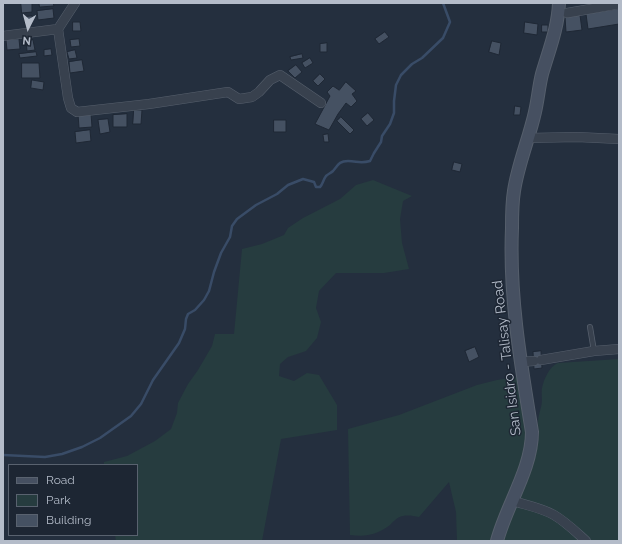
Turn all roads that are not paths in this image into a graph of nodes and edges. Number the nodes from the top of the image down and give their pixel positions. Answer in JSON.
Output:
{"nodes":[{"id":1,"x":75,"y":3,"type":"edge"},
{"id":2,"x":559,"y":3,"type":"edge"},
{"id":3,"x":619,"y":4,"type":"edge"},
{"id":4,"x":567,"y":13,"type":"dead end"},
{"id":5,"x":58,"y":29,"type":"junction"},
{"id":6,"x":3,"y":36,"type":"edge"},
{"id":7,"x":321,"y":103,"type":"dead end"},
{"id":8,"x":528,"y":138,"type":"junction"},
{"id":9,"x":619,"y":138,"type":"edge"},
{"id":10,"x":590,"y":327,"type":"dead end"},
{"id":11,"x":619,"y":349,"type":"edge"},
{"id":12,"x":594,"y":351,"type":"junction"},
{"id":13,"x":520,"y":362,"type":"junction"},
{"id":14,"x":513,"y":501,"type":"junction"},
{"id":15,"x":497,"y":541,"type":"edge"},
{"id":16,"x":586,"y":541,"type":"edge"}],
"edges":[{"from":1,"to":5,"type":"street"},
{"from":2,"to":8,"type":"street","name":"San Isidro - Talisay Road"},
{"from":3,"to":4,"type":"street"},
{"from":5,"to":6,"type":"street"},
{"from":5,"to":7,"type":"street"},
{"from":8,"to":9,"type":"street"},
{"from":8,"to":13,"type":"street","name":"San Isidro - Talisay Road"},
{"from":10,"to":12,"type":"lane"},
{"from":11,"to":12,"type":"street"},
{"from":12,"to":13,"type":"street"},
{"from":13,"to":14,"type":"street","name":"San Isidro - Talisay Road"},
{"from":14,"to":15,"type":"street","name":"San Isidro - Talisay Road"},
{"from":14,"to":16,"type":"street"}]}
